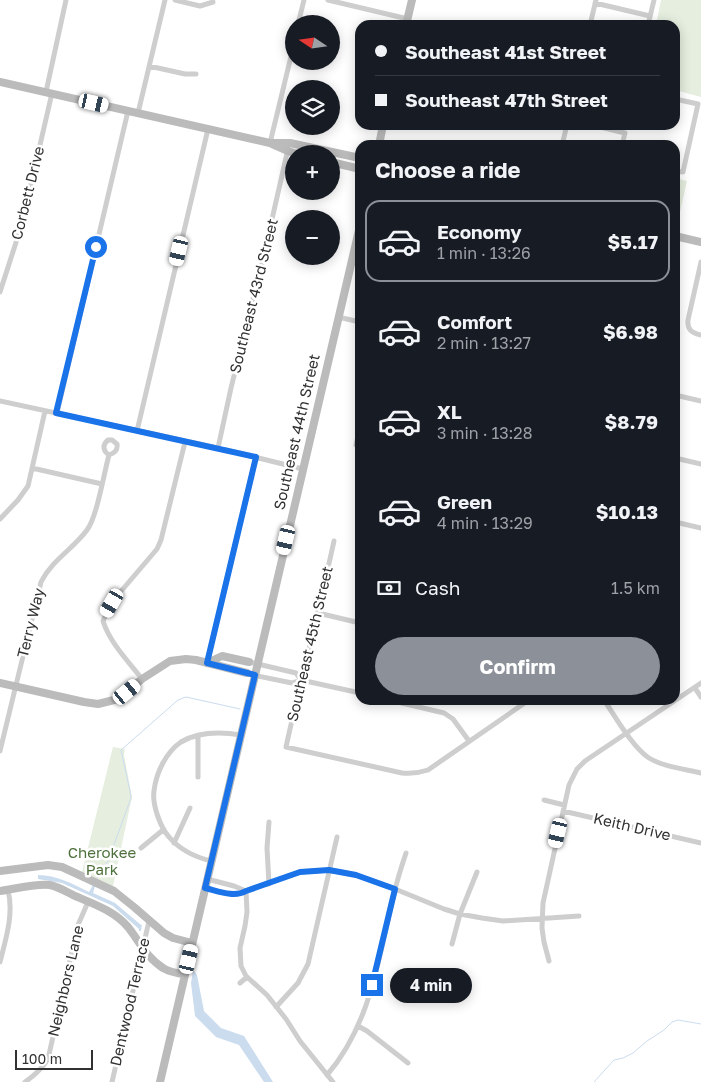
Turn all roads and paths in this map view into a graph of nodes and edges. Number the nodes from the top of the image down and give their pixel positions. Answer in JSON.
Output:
{"nodes":[{"id":1,"x":66,"y":0,"type":"edge"},
{"id":2,"x":165,"y":0,"type":"edge"},
{"id":3,"x":175,"y":0,"type":"edge"},
{"id":4,"x":304,"y":0,"type":"edge"},
{"id":5,"x":328,"y":0,"type":"edge"},
{"id":6,"x":412,"y":0,"type":"edge"},
{"id":7,"x":654,"y":0,"type":"edge"},
{"id":8,"x":212,"y":2,"type":"dead end"},
{"id":9,"x":596,"y":2,"type":"edge"},
{"id":10,"x":604,"y":3,"type":"edge"},
{"id":11,"x":300,"y":15,"type":"edge"},
{"id":12,"x":650,"y":16,"type":"junction"},
{"id":13,"x":400,"y":20,"type":"edge"},
{"id":14,"x":407,"y":20,"type":"edge"},
{"id":15,"x":591,"y":20,"type":"edge"},
{"id":16,"x":649,"y":20,"type":"edge"},
{"id":17,"x":150,"y":66,"type":"junction"},
{"id":18,"x":288,"y":70,"type":"edge"},
{"id":19,"x":196,"y":74,"type":"dead end"},
{"id":20,"x":0,"y":82,"type":"edge"},
{"id":21,"x":49,"y":93,"type":"junction"},
{"id":22,"x":680,"y":100,"type":"edge"},
{"id":23,"x":128,"y":111,"type":"junction"},
{"id":24,"x":138,"y":113,"type":"junction"},
{"id":25,"x":208,"y":129,"type":"junction"},
{"id":26,"x":615,"y":130,"type":"edge"},
{"id":27,"x":623,"y":140,"type":"edge"},
{"id":28,"x":270,"y":143,"type":"junction"},
{"id":29,"x":290,"y":143,"type":"joint"},
{"id":30,"x":285,"y":150,"type":"edge"},
{"id":31,"x":355,"y":157,"type":"edge"},
{"id":32,"x":340,"y":164,"type":"edge"},
{"id":33,"x":285,"y":165,"type":"edge"},
{"id":34,"x":355,"y":167,"type":"edge"},
{"id":35,"x":680,"y":172,"type":"edge"},
{"id":36,"x":680,"y":237,"type":"edge"},
{"id":37,"x":701,"y":242,"type":"edge"},
{"id":38,"x":355,"y":247,"type":"edge"},
{"id":39,"x":701,"y":262,"type":"edge"},
{"id":40,"x":0,"y":292,"type":"edge"},
{"id":41,"x":338,"y":317,"type":"junction"},
{"id":42,"x":355,"y":321,"type":"edge"},
{"id":43,"x":701,"y":335,"type":"edge"},
{"id":44,"x":680,"y":396,"type":"edge"},
{"id":45,"x":0,"y":401,"type":"edge"},
{"id":46,"x":701,"y":401,"type":"edge"},
{"id":47,"x":45,"y":411,"type":"junction"},
{"id":48,"x":56,"y":413,"type":"junction"},
{"id":49,"x":136,"y":431,"type":"junction"},
{"id":50,"x":185,"y":442,"type":"junction"},
{"id":51,"x":218,"y":448,"type":"junction"},
{"id":52,"x":109,"y":455,"type":"dead end"},
{"id":53,"x":256,"y":457,"type":"junction"},
{"id":54,"x":680,"y":459,"type":"edge"},
{"id":55,"x":701,"y":464,"type":"edge"},
{"id":56,"x":32,"y":468,"type":"junction"},
{"id":57,"x":303,"y":469,"type":"junction"},
{"id":58,"x":102,"y":484,"type":"junction"},
{"id":59,"x":0,"y":519,"type":"edge"},
{"id":60,"x":680,"y":523,"type":"edge"},
{"id":61,"x":701,"y":528,"type":"edge"},
{"id":62,"x":334,"y":541,"type":"dead end"},
{"id":63,"x":318,"y":613,"type":"junction"},
{"id":64,"x":355,"y":621,"type":"edge"},
{"id":65,"x":233,"y":659,"type":"junction"},
{"id":66,"x":207,"y":663,"type":"junction"},
{"id":67,"x":253,"y":663,"type":"junction"},
{"id":68,"x":231,"y":669,"type":"junction"},
{"id":69,"x":251,"y":674,"type":"junction"},
{"id":70,"x":142,"y":679,"type":"junction"},
{"id":71,"x":301,"y":680,"type":"junction"},
{"id":72,"x":0,"y":683,"type":"edge"},
{"id":73,"x":701,"y":683,"type":"edge"},
{"id":74,"x":15,"y":687,"type":"junction"},
{"id":75,"x":695,"y":688,"type":"junction"},
{"id":76,"x":355,"y":693,"type":"edge"},
{"id":77,"x":701,"y":697,"type":"edge"},
{"id":78,"x":680,"y":698,"type":"edge"},
{"id":79,"x":410,"y":705,"type":"edge"},
{"id":80,"x":519,"y":705,"type":"edge"},
{"id":81,"x":607,"y":705,"type":"edge"},
{"id":82,"x":669,"y":705,"type":"edge"},
{"id":83,"x":626,"y":733,"type":"junction"},
{"id":84,"x":241,"y":735,"type":"junction"},
{"id":85,"x":198,"y":736,"type":"junction"},
{"id":86,"x":469,"y":740,"type":"junction"},
{"id":87,"x":0,"y":751,"type":"edge"},
{"id":88,"x":701,"y":773,"type":"edge"},
{"id":89,"x":198,"y":777,"type":"dead end"},
{"id":90,"x":544,"y":800,"type":"dead end"},
{"id":91,"x":564,"y":805,"type":"junction"},
{"id":92,"x":190,"y":808,"type":"dead end"},
{"id":93,"x":563,"y":811,"type":"junction"},
{"id":94,"x":269,"y":822,"type":"dead end"},
{"id":95,"x":163,"y":830,"type":"junction"},
{"id":96,"x":337,"y":837,"type":"dead end"},
{"id":97,"x":174,"y":843,"type":"junction"},
{"id":98,"x":701,"y":843,"type":"edge"},
{"id":99,"x":141,"y":848,"type":"dead end"},
{"id":100,"x":406,"y":853,"type":"dead end"},
{"id":101,"x":212,"y":861,"type":"junction"},
{"id":102,"x":329,"y":870,"type":"junction"},
{"id":103,"x":0,"y":871,"type":"edge"},
{"id":104,"x":477,"y":872,"type":"dead end"},
{"id":105,"x":207,"y":879,"type":"junction"},
{"id":106,"x":269,"y":884,"type":"junction"},
{"id":107,"x":205,"y":888,"type":"junction"},
{"id":108,"x":395,"y":889,"type":"junction"},
{"id":109,"x":4,"y":890,"type":"edge"},
{"id":110,"x":246,"y":891,"type":"junction"},
{"id":111,"x":88,"y":902,"type":"junction"},
{"id":112,"x":460,"y":914,"type":"junction"},
{"id":113,"x":579,"y":916,"type":"dead end"},
{"id":114,"x":542,"y":919,"type":"junction"},
{"id":115,"x":149,"y":921,"type":"junction"},
{"id":116,"x":192,"y":943,"type":"junction"},
{"id":117,"x":452,"y":944,"type":"dead end"},
{"id":118,"x":143,"y":948,"type":"junction"},
{"id":119,"x":549,"y":961,"type":"dead end"},
{"id":120,"x":0,"y":962,"type":"edge"},
{"id":121,"x":185,"y":975,"type":"junction"},
{"id":122,"x":248,"y":978,"type":"junction"},
{"id":123,"x":240,"y":983,"type":"dead end"},
{"id":124,"x":276,"y":1007,"type":"junction"},
{"id":125,"x":358,"y":1026,"type":"junction"},
{"id":126,"x":408,"y":1063,"type":"dead end"},
{"id":127,"x":327,"y":1075,"type":"junction"},
{"id":128,"x":26,"y":1082,"type":"edge"},
{"id":129,"x":112,"y":1082,"type":"edge"},
{"id":130,"x":160,"y":1082,"type":"edge"},
{"id":131,"x":333,"y":1082,"type":"edge"}],
"edges":[{"from":1,"to":21,"type":"street","name":"Corbett Drive"},
{"from":2,"to":17,"type":"street"},
{"from":3,"to":8,"type":"street"},
{"from":4,"to":11,"type":"street"},
{"from":5,"to":13,"type":"street"},
{"from":6,"to":14,"type":"main road"},
{"from":7,"to":12,"type":"street"},
{"from":9,"to":10,"type":"street"},
{"from":9,"to":15,"type":"street"},
{"from":10,"to":12,"type":"street"},
{"from":12,"to":16,"type":"street"},
{"from":17,"to":19,"type":"street"},
{"from":17,"to":24,"type":"street"},
{"from":18,"to":28,"type":"street"},
{"from":20,"to":21,"type":"main road"},
{"from":21,"to":23,"type":"main road"},
{"from":21,"to":40,"type":"street","name":"Corbett Drive"},
{"from":22,"to":35,"type":"street"},
{"from":23,"to":24,"type":"main road"},
{"from":23,"to":48,"type":"street"},
{"from":24,"to":25,"type":"main road"},
{"from":25,"to":28,"type":"main road"},
{"from":25,"to":49,"type":"street"},
{"from":26,"to":27,"type":"street"},
{"from":28,"to":29,"type":"main road"},
{"from":28,"to":30,"type":"main road"},
{"from":29,"to":31,"type":"main road"},
{"from":32,"to":34,"type":"main road"},
{"from":33,"to":51,"type":"street","name":"Southeast 43rd Street"},
{"from":36,"to":37,"type":"main road"},
{"from":38,"to":41,"type":"main road","name":"Southeast 44th Street"},
{"from":39,"to":43,"type":"street"},
{"from":41,"to":42,"type":"street"},
{"from":41,"to":57,"type":"main road","name":"Southeast 44th Street"},
{"from":44,"to":46,"type":"street"},
{"from":45,"to":47,"type":"street"},
{"from":47,"to":48,"type":"street"},
{"from":47,"to":56,"type":"street"},
{"from":48,"to":49,"type":"street"},
{"from":49,"to":50,"type":"street"},
{"from":50,"to":51,"type":"street"},
{"from":50,"to":70,"type":"street"},
{"from":51,"to":53,"type":"street"},
{"from":52,"to":58,"type":"street","name":"Terry Way"},
{"from":53,"to":57,"type":"street"},
{"from":53,"to":66,"type":"street"},
{"from":54,"to":55,"type":"street"},
{"from":56,"to":58,"type":"street"},
{"from":56,"to":59,"type":"street"},
{"from":57,"to":67,"type":"main road","name":"Southeast 44th Street"},
{"from":58,"to":74,"type":"street","name":"Terry Way"},
{"from":60,"to":61,"type":"street"},
{"from":62,"to":63,"type":"street","name":"Southeast 45th Street"},
{"from":63,"to":64,"type":"street"},
{"from":63,"to":71,"type":"street","name":"Southeast 45th Street"},
{"from":65,"to":66,"type":"main road"},
{"from":65,"to":67,"type":"main road"},
{"from":65,"to":68,"type":"main road"},
{"from":66,"to":68,"type":"main road"},
{"from":66,"to":70,"type":"main road"},
{"from":67,"to":69,"type":"main road","name":"Southeast 44th Street"},
{"from":67,"to":71,"type":"street"},
{"from":68,"to":69,"type":"main road"},
{"from":69,"to":71,"type":"street"},
{"from":69,"to":84,"type":"main road","name":"Southeast 44th Street"},
{"from":70,"to":74,"type":"main road"},
{"from":71,"to":76,"type":"street"},
{"from":71,"to":86,"type":"street","name":"Southeast 45th Street"},
{"from":72,"to":74,"type":"main road"},
{"from":73,"to":75,"type":"street"},
{"from":74,"to":87,"type":"street","name":"Terry Way"},
{"from":75,"to":77,"type":"street"},
{"from":75,"to":78,"type":"street"},
{"from":79,"to":86,"type":"street"},
{"from":80,"to":86,"type":"street"},
{"from":81,"to":83,"type":"street"},
{"from":82,"to":83,"type":"street"},
{"from":83,"to":88,"type":"street"},
{"from":83,"to":91,"type":"street"},
{"from":84,"to":85,"type":"street"},
{"from":84,"to":101,"type":"main road","name":"Southeast 44th Street"},
{"from":85,"to":89,"type":"street"},
{"from":85,"to":95,"type":"street"},
{"from":90,"to":91,"type":"street"},
{"from":91,"to":93,"type":"street"},
{"from":92,"to":97,"type":"street"},
{"from":93,"to":98,"type":"street","name":"Keith Drive"},
{"from":93,"to":114,"type":"street"},
{"from":94,"to":106,"type":"street"},
{"from":95,"to":97,"type":"street"},
{"from":95,"to":99,"type":"street"},
{"from":96,"to":102,"type":"street"},
{"from":97,"to":101,"type":"street"},
{"from":100,"to":108,"type":"street"},
{"from":101,"to":105,"type":"main road","name":"Southeast 44th Street"},
{"from":102,"to":106,"type":"street"},
{"from":102,"to":108,"type":"street"},
{"from":102,"to":124,"type":"street"},
{"from":103,"to":115,"type":"main road"},
{"from":104,"to":112,"type":"street"},
{"from":105,"to":107,"type":"main road","name":"Southeast 44th Street"},
{"from":105,"to":110,"type":"street"},
{"from":106,"to":110,"type":"street"},
{"from":107,"to":110,"type":"street"},
{"from":107,"to":116,"type":"main road","name":"Southeast 44th Street"},
{"from":108,"to":112,"type":"street"},
{"from":108,"to":125,"type":"street"},
{"from":109,"to":111,"type":"main road"},
{"from":109,"to":120,"type":"street"},
{"from":110,"to":122,"type":"street"},
{"from":111,"to":118,"type":"main road"},
{"from":111,"to":128,"type":"street","name":"Neighbors Lane"},
{"from":112,"to":114,"type":"street"},
{"from":112,"to":117,"type":"street"},
{"from":113,"to":114,"type":"street"},
{"from":114,"to":119,"type":"street"},
{"from":115,"to":116,"type":"main road"},
{"from":115,"to":118,"type":"street","name":"Dentwood Terrace"},
{"from":116,"to":121,"type":"main road","name":"Southeast 44th Street"},
{"from":118,"to":121,"type":"main road"},
{"from":118,"to":129,"type":"street","name":"Dentwood Terrace"},
{"from":121,"to":130,"type":"main road","name":"Southeast 44th Street"},
{"from":122,"to":123,"type":"street"},
{"from":122,"to":124,"type":"street"},
{"from":124,"to":127,"type":"street"},
{"from":125,"to":126,"type":"street"},
{"from":125,"to":127,"type":"street"},
{"from":127,"to":131,"type":"street"}]}
